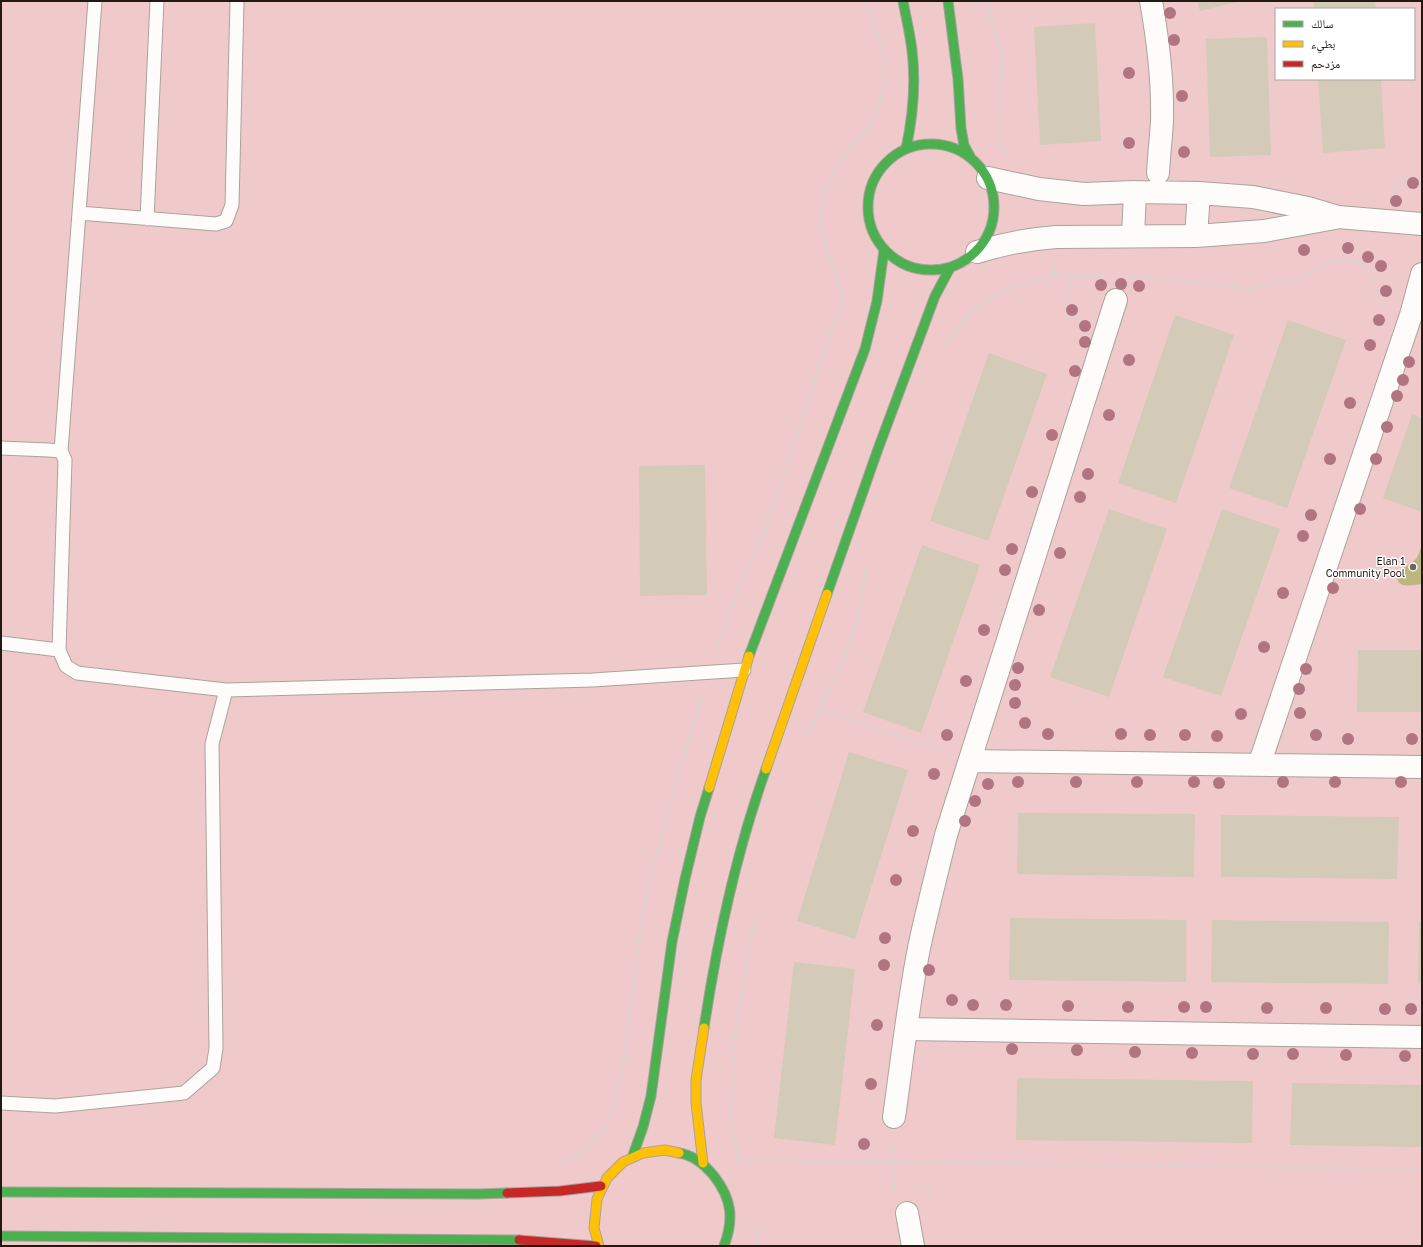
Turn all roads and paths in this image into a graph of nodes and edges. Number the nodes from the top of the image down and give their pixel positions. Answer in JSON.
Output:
{"nodes":[{"id":1,"x":95,"y":1,"type":"edge"},
{"id":2,"x":157,"y":1,"type":"edge"},
{"id":3,"x":237,"y":1,"type":"edge"},
{"id":4,"x":865,"y":1,"type":"edge"},
{"id":5,"x":902,"y":1,"type":"edge"},
{"id":6,"x":948,"y":1,"type":"edge"},
{"id":7,"x":1151,"y":1,"type":"edge"},
{"id":8,"x":906,"y":149,"type":"junction"},
{"id":9,"x":971,"y":158,"type":"junction"},
{"id":10,"x":1158,"y":173,"type":"dead end"},
{"id":11,"x":988,"y":178,"type":"junction"},
{"id":12,"x":1135,"y":192,"type":"junction"},
{"id":13,"x":1199,"y":193,"type":"junction"},
{"id":14,"x":79,"y":213,"type":"junction"},
{"id":15,"x":1338,"y":217,"type":"junction"},
{"id":16,"x":147,"y":219,"type":"junction"},
{"id":17,"x":1422,"y":224,"type":"edge"},
{"id":18,"x":1133,"y":236,"type":"junction"},
{"id":19,"x":1196,"y":236,"type":"junction"},
{"id":20,"x":884,"y":250,"type":"junction"},
{"id":21,"x":977,"y":252,"type":"junction"},
{"id":22,"x":950,"y":268,"type":"junction"},
{"id":23,"x":1422,"y":274,"type":"edge"},
{"id":24,"x":1072,"y":275,"type":"junction"},
{"id":25,"x":1105,"y":276,"type":"dead end"},
{"id":26,"x":1125,"y":276,"type":"dead end"},
{"id":27,"x":1116,"y":300,"type":"dead end"},
{"id":28,"x":1411,"y":315,"type":"junction"},
{"id":29,"x":1084,"y":321,"type":"dead end"},
{"id":30,"x":943,"y":350,"type":"dead end"},
{"id":31,"x":1,"y":448,"type":"edge"},
{"id":32,"x":61,"y":452,"type":"junction"},
{"id":33,"x":866,"y":565,"type":"dead end"},
{"id":34,"x":1,"y":643,"type":"edge"},
{"id":35,"x":59,"y":650,"type":"junction"},
{"id":36,"x":744,"y":670,"type":"junction"},
{"id":37,"x":709,"y":672,"type":"junction"},
{"id":38,"x":226,"y":690,"type":"junction"},
{"id":39,"x":819,"y":708,"type":"junction"},
{"id":40,"x":805,"y":741,"type":"dead end"},
{"id":41,"x":970,"y":761,"type":"junction"},
{"id":42,"x":1259,"y":765,"type":"junction"},
{"id":43,"x":1422,"y":767,"type":"edge"},
{"id":44,"x":753,"y":921,"type":"dead end"},
{"id":45,"x":906,"y":1029,"type":"junction"},
{"id":46,"x":1422,"y":1037,"type":"edge"},
{"id":47,"x":1,"y":1103,"type":"edge"},
{"id":48,"x":894,"y":1117,"type":"joint"},
{"id":49,"x":633,"y":1155,"type":"junction"},
{"id":50,"x":738,"y":1160,"type":"junction"},
{"id":51,"x":892,"y":1162,"type":"junction"},
{"id":52,"x":703,"y":1163,"type":"junction"},
{"id":53,"x":557,"y":1166,"type":"dead end"},
{"id":54,"x":741,"y":1166,"type":"dead end"},
{"id":55,"x":1422,"y":1169,"type":"edge"},
{"id":56,"x":601,"y":1186,"type":"junction"},
{"id":57,"x":915,"y":1189,"type":"dead end"},
{"id":58,"x":902,"y":1190,"type":"dead end"},
{"id":59,"x":1,"y":1192,"type":"edge"},
{"id":60,"x":931,"y":1202,"type":"dead end"},
{"id":61,"x":907,"y":1213,"type":"dead end"},
{"id":62,"x":756,"y":1222,"type":"dead end"},
{"id":63,"x":1,"y":1236,"type":"edge"},
{"id":64,"x":596,"y":1246,"type":"edge"},
{"id":65,"x":599,"y":1246,"type":"edge"},
{"id":66,"x":724,"y":1246,"type":"edge"},
{"id":67,"x":756,"y":1246,"type":"edge"},
{"id":68,"x":913,"y":1246,"type":"edge"}],
"edges":[{"from":1,"to":14,"type":"lane"},
{"from":2,"to":16,"type":"lane"},
{"from":3,"to":16,"type":"lane"},
{"from":4,"to":37,"type":"path"},
{"from":5,"to":8,"type":"street"},
{"from":6,"to":9,"type":"street"},
{"from":7,"to":10,"type":"street"},
{"from":8,"to":9,"type":"street"},
{"from":8,"to":20,"type":"street"},
{"from":9,"to":11,"type":"street"},
{"from":11,"to":12,"type":"street"},
{"from":11,"to":21,"type":"street"},
{"from":12,"to":13,"type":"street"},
{"from":12,"to":18,"type":"street"},
{"from":13,"to":15,"type":"street"},
{"from":13,"to":19,"type":"street"},
{"from":14,"to":16,"type":"lane"},
{"from":14,"to":32,"type":"lane"},
{"from":15,"to":17,"type":"street"},
{"from":15,"to":19,"type":"street"},
{"from":18,"to":19,"type":"street"},
{"from":18,"to":21,"type":"street"},
{"from":20,"to":22,"type":"street"},
{"from":20,"to":36,"type":"street"},
{"from":21,"to":22,"type":"street"},
{"from":22,"to":52,"type":"street"},
{"from":23,"to":28,"type":"street"},
{"from":24,"to":25,"type":"path"},
{"from":24,"to":29,"type":"path"},
{"from":24,"to":30,"type":"path"},
{"from":26,"to":28,"type":"path"},
{"from":27,"to":41,"type":"street"},
{"from":28,"to":42,"type":"street"},
{"from":31,"to":32,"type":"lane"},
{"from":32,"to":35,"type":"lane"},
{"from":33,"to":39,"type":"path"},
{"from":34,"to":35,"type":"lane"},
{"from":35,"to":38,"type":"lane"},
{"from":36,"to":37,"type":"lane"},
{"from":36,"to":49,"type":"street"},
{"from":37,"to":38,"type":"lane"},
{"from":37,"to":53,"type":"path"},
{"from":38,"to":47,"type":"lane"},
{"from":39,"to":40,"type":"path"},
{"from":39,"to":41,"type":"path"},
{"from":41,"to":42,"type":"street"},
{"from":41,"to":45,"type":"street"},
{"from":42,"to":43,"type":"street"},
{"from":44,"to":50,"type":"path"},
{"from":45,"to":46,"type":"street"},
{"from":45,"to":48,"type":"street"},
{"from":48,"to":51,"type":"path"},
{"from":49,"to":52,"type":"street"},
{"from":49,"to":56,"type":"street"},
{"from":50,"to":51,"type":"path"},
{"from":50,"to":54,"type":"path"},
{"from":51,"to":55,"type":"path"},
{"from":51,"to":58,"type":"path"},
{"from":52,"to":66,"type":"street"},
{"from":56,"to":59,"type":"street"},
{"from":56,"to":65,"type":"street"},
{"from":57,"to":60,"type":"path"},
{"from":61,"to":68,"type":"street"},
{"from":62,"to":67,"type":"path"},
{"from":63,"to":64,"type":"street"}]}
